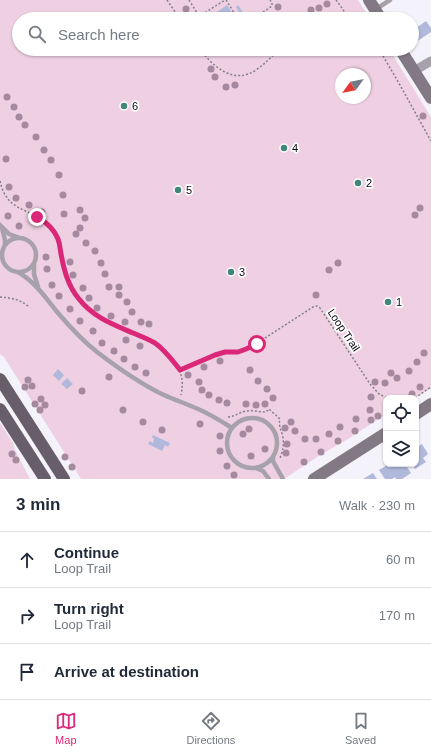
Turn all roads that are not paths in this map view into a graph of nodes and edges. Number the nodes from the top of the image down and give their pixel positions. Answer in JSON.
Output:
{"nodes":[{"id":1,"x":390,"y":0,"type":"edge"},
{"id":2,"x":375,"y":9,"type":"edge"},
{"id":3,"x":404,"y":56,"type":"edge"},
{"id":4,"x":431,"y":61,"type":"edge"},
{"id":5,"x":414,"y":71,"type":"junction"},
{"id":6,"x":431,"y":98,"type":"edge"},
{"id":7,"x":0,"y":225,"type":"edge"},
{"id":8,"x":21,"y":239,"type":"junction"},
{"id":9,"x":5,"y":245,"type":"junction"},
{"id":10,"x":34,"y":262,"type":"junction"},
{"id":11,"x":18,"y":272,"type":"junction"},
{"id":12,"x":40,"y":290,"type":"junction"},
{"id":13,"x":0,"y":379,"type":"edge"},
{"id":14,"x":431,"y":404,"type":"edge"},
{"id":15,"x":0,"y":409,"type":"edge"},
{"id":16,"x":419,"y":412,"type":"edge"},
{"id":17,"x":232,"y":428,"type":"junction"},
{"id":18,"x":383,"y":435,"type":"edge"},
{"id":19,"x":274,"y":456,"type":"junction"},
{"id":20,"x":256,"y":468,"type":"junction"},
{"id":21,"x":44,"y":479,"type":"edge"},
{"id":22,"x":64,"y":479,"type":"edge"},
{"id":23,"x":269,"y":479,"type":"edge"},
{"id":24,"x":283,"y":479,"type":"edge"},
{"id":25,"x":314,"y":479,"type":"edge"}],
"edges":[{"from":1,"to":2,"type":"lane"},
{"from":3,"to":5,"type":"street"},
{"from":4,"to":5,"type":"street"},
{"from":5,"to":6,"type":"street"},
{"from":7,"to":8,"type":"lane"},
{"from":7,"to":9,"type":"lane"},
{"from":8,"to":9,"type":"lane"},
{"from":8,"to":10,"type":"lane"},
{"from":9,"to":11,"type":"lane"},
{"from":10,"to":11,"type":"lane"},
{"from":10,"to":12,"type":"lane"},
{"from":11,"to":12,"type":"lane"},
{"from":12,"to":17,"type":"lane"},
{"from":13,"to":22,"type":"main road"},
{"from":14,"to":16,"type":"street"},
{"from":15,"to":21,"type":"main road"},
{"from":17,"to":19,"type":"lane"},
{"from":17,"to":20,"type":"lane"},
{"from":18,"to":25,"type":"street"},
{"from":19,"to":20,"type":"lane"},
{"from":19,"to":24,"type":"lane"},
{"from":20,"to":23,"type":"lane"}]}
